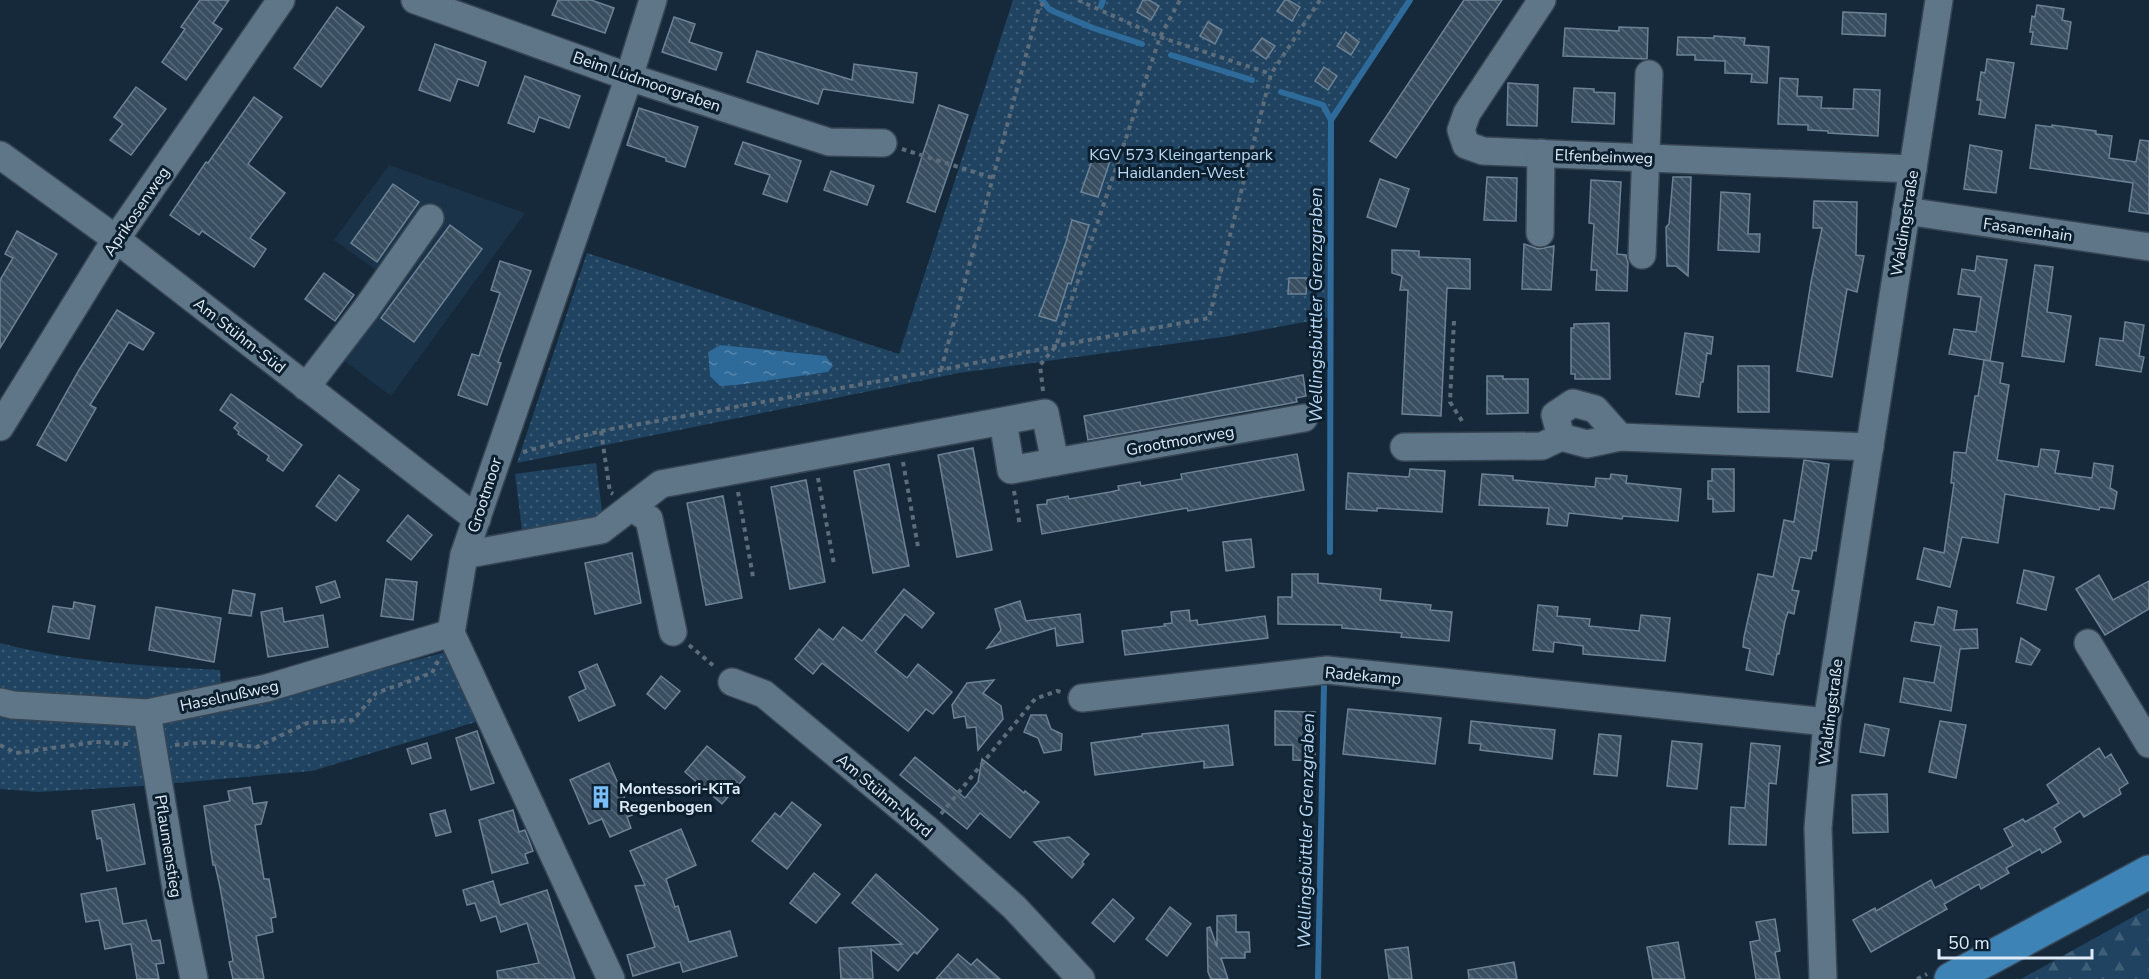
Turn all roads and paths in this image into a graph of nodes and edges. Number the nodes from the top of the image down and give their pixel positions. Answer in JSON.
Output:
{"nodes":[{"id":1,"x":281,"y":0,"type":"edge"},
{"id":2,"x":415,"y":0,"type":"edge"},
{"id":3,"x":653,"y":0,"type":"edge"},
{"id":4,"x":1047,"y":0,"type":"edge"},
{"id":5,"x":1078,"y":0,"type":"edge"},
{"id":6,"x":1180,"y":0,"type":"edge"},
{"id":7,"x":1320,"y":0,"type":"edge"},
{"id":8,"x":1542,"y":0,"type":"edge"},
{"id":9,"x":1939,"y":0,"type":"edge"},
{"id":10,"x":1160,"y":37,"type":"junction"},
{"id":11,"x":1270,"y":74,"type":"junction"},
{"id":12,"x":1649,"y":74,"type":"dead end"},
{"id":13,"x":629,"y":77,"type":"junction"},
{"id":14,"x":883,"y":143,"type":"joint"},
{"id":15,"x":1541,"y":153,"type":"junction"},
{"id":16,"x":0,"y":155,"type":"edge"},
{"id":17,"x":1646,"y":158,"type":"junction"},
{"id":18,"x":1913,"y":169,"type":"junction"},
{"id":19,"x":993,"y":178,"type":"junction"},
{"id":20,"x":1906,"y":211,"type":"junction"},
{"id":21,"x":430,"y":218,"type":"dead end"},
{"id":22,"x":1540,"y":233,"type":"dead end"},
{"id":23,"x":116,"y":239,"type":"junction"},
{"id":24,"x":2149,"y":247,"type":"edge"},
{"id":25,"x":1642,"y":255,"type":"dead end"},
{"id":26,"x":1454,"y":321,"type":"dead end"},
{"id":27,"x":1056,"y":346,"type":"junction"},
{"id":28,"x":941,"y":370,"type":"junction"},
{"id":29,"x":306,"y":387,"type":"junction"},
{"id":30,"x":1045,"y":413,"type":"junction"},
{"id":31,"x":1304,"y":418,"type":"dead end"},
{"id":32,"x":1003,"y":421,"type":"junction"},
{"id":33,"x":1465,"y":426,"type":"dead end"},
{"id":34,"x":0,"y":427,"type":"edge"},
{"id":35,"x":601,"y":431,"type":"junction"},
{"id":36,"x":899,"y":441,"type":"junction"},
{"id":37,"x":1404,"y":447,"type":"dead end"},
{"id":38,"x":1870,"y":447,"type":"junction"},
{"id":39,"x":814,"y":456,"type":"junction"},
{"id":40,"x":496,"y":459,"type":"junction"},
{"id":41,"x":1055,"y":462,"type":"junction"},
{"id":42,"x":1011,"y":470,"type":"junction"},
{"id":43,"x":735,"y":471,"type":"junction"},
{"id":44,"x":631,"y":507,"type":"junction"},
{"id":45,"x":477,"y":519,"type":"junction"},
{"id":46,"x":1020,"y":526,"type":"dead end"},
{"id":47,"x":918,"y":547,"type":"dead end"},
{"id":48,"x":464,"y":555,"type":"junction"},
{"id":49,"x":834,"y":564,"type":"dead end"},
{"id":50,"x":753,"y":578,"type":"dead end"},
{"id":51,"x":673,"y":632,"type":"joint"},
{"id":52,"x":451,"y":633,"type":"junction"},
{"id":53,"x":2088,"y":643,"type":"dead end"},
{"id":54,"x":732,"y":681,"type":"joint"},
{"id":55,"x":1082,"y":699,"type":"joint"},
{"id":56,"x":0,"y":702,"type":"edge"},
{"id":57,"x":147,"y":713,"type":"junction"},
{"id":58,"x":1827,"y":722,"type":"junction"},
{"id":59,"x":2149,"y":744,"type":"edge"},
{"id":60,"x":0,"y":745,"type":"edge"},
{"id":61,"x":153,"y":746,"type":"junction"},
{"id":62,"x":928,"y":830,"type":"junction"},
{"id":63,"x":2149,"y":872,"type":"edge"},
{"id":64,"x":194,"y":979,"type":"edge"},
{"id":65,"x":611,"y":979,"type":"edge"},
{"id":66,"x":1082,"y":979,"type":"edge"},
{"id":67,"x":1822,"y":979,"type":"edge"},
{"id":68,"x":1951,"y":979,"type":"edge"}],
"edges":[{"from":1,"to":23,"type":"street","name":"Aprikosenweg"},
{"from":2,"to":13,"type":"street","name":"Beim Lüdmoorgraben"},
{"from":3,"to":13,"type":"street","name":"Grootmoor"},
{"from":4,"to":19,"type":"path"},
{"from":5,"to":10,"type":"path"},
{"from":6,"to":10,"type":"path"},
{"from":7,"to":11,"type":"path"},
{"from":8,"to":15,"type":"street","name":"Elfenbeinweg"},
{"from":9,"to":18,"type":"street","name":"Waldingstraße"},
{"from":10,"to":11,"type":"path"},
{"from":10,"to":27,"type":"path"},
{"from":11,"to":27,"type":"path"},
{"from":12,"to":17,"type":"street"},
{"from":13,"to":14,"type":"street","name":"Beim Lüdmoorgraben"},
{"from":13,"to":40,"type":"street","name":"Grootmoor"},
{"from":14,"to":19,"type":"path"},
{"from":15,"to":17,"type":"street","name":"Elfenbeinweg"},
{"from":15,"to":22,"type":"street"},
{"from":16,"to":23,"type":"street","name":"Am Stühm-Süd"},
{"from":17,"to":18,"type":"street","name":"Elfenbeinweg"},
{"from":17,"to":25,"type":"street"},
{"from":18,"to":20,"type":"street","name":"Waldingstraße"},
{"from":19,"to":28,"type":"path"},
{"from":20,"to":24,"type":"street","name":"Fasanenhain"},
{"from":20,"to":38,"type":"street","name":"Waldingstraße"},
{"from":21,"to":29,"type":"street"},
{"from":23,"to":29,"type":"street","name":"Am Stühm-Süd"},
{"from":23,"to":34,"type":"street","name":"Aprikosenweg"},
{"from":26,"to":33,"type":"path"},
{"from":27,"to":28,"type":"path"},
{"from":27,"to":30,"type":"path"},
{"from":28,"to":35,"type":"path"},
{"from":29,"to":45,"type":"street","name":"Am Stühm-Süd"},
{"from":30,"to":32,"type":"street"},
{"from":30,"to":41,"type":"street"},
{"from":31,"to":41,"type":"street","name":"Grootmoorweg"},
{"from":32,"to":36,"type":"street"},
{"from":32,"to":42,"type":"street"},
{"from":35,"to":40,"type":"path"},
{"from":35,"to":44,"type":"path"},
{"from":36,"to":39,"type":"street"},
{"from":36,"to":47,"type":"path"},
{"from":37,"to":38,"type":"street"},
{"from":38,"to":58,"type":"street","name":"Waldingstraße"},
{"from":39,"to":43,"type":"street"},
{"from":39,"to":49,"type":"path"},
{"from":40,"to":45,"type":"street","name":"Grootmoor"},
{"from":41,"to":42,"type":"street","name":"Grootmoorweg"},
{"from":42,"to":46,"type":"path"},
{"from":43,"to":44,"type":"street"},
{"from":43,"to":50,"type":"path"},
{"from":44,"to":48,"type":"street"},
{"from":44,"to":51,"type":"street"},
{"from":45,"to":48,"type":"street","name":"Grootmoor"},
{"from":48,"to":52,"type":"street","name":"Grootmoor"},
{"from":51,"to":54,"type":"path"},
{"from":52,"to":57,"type":"street","name":"Haselnußweg"},
{"from":52,"to":61,"type":"path"},
{"from":52,"to":65,"type":"street"},
{"from":53,"to":59,"type":"street"},
{"from":54,"to":62,"type":"street","name":"Am Stühm-Nord"},
{"from":55,"to":58,"type":"street","name":"Radekamp"},
{"from":55,"to":62,"type":"path"},
{"from":56,"to":57,"type":"street","name":"Haselnußweg"},
{"from":57,"to":61,"type":"street","name":"Pflaumenstieg"},
{"from":58,"to":67,"type":"street","name":"Waldingstraße"},
{"from":60,"to":61,"type":"path"},
{"from":61,"to":64,"type":"street","name":"Pflaumenstieg"},
{"from":62,"to":66,"type":"street","name":"Am Stühm-Nord"},
{"from":63,"to":68,"type":"main road"}]}
